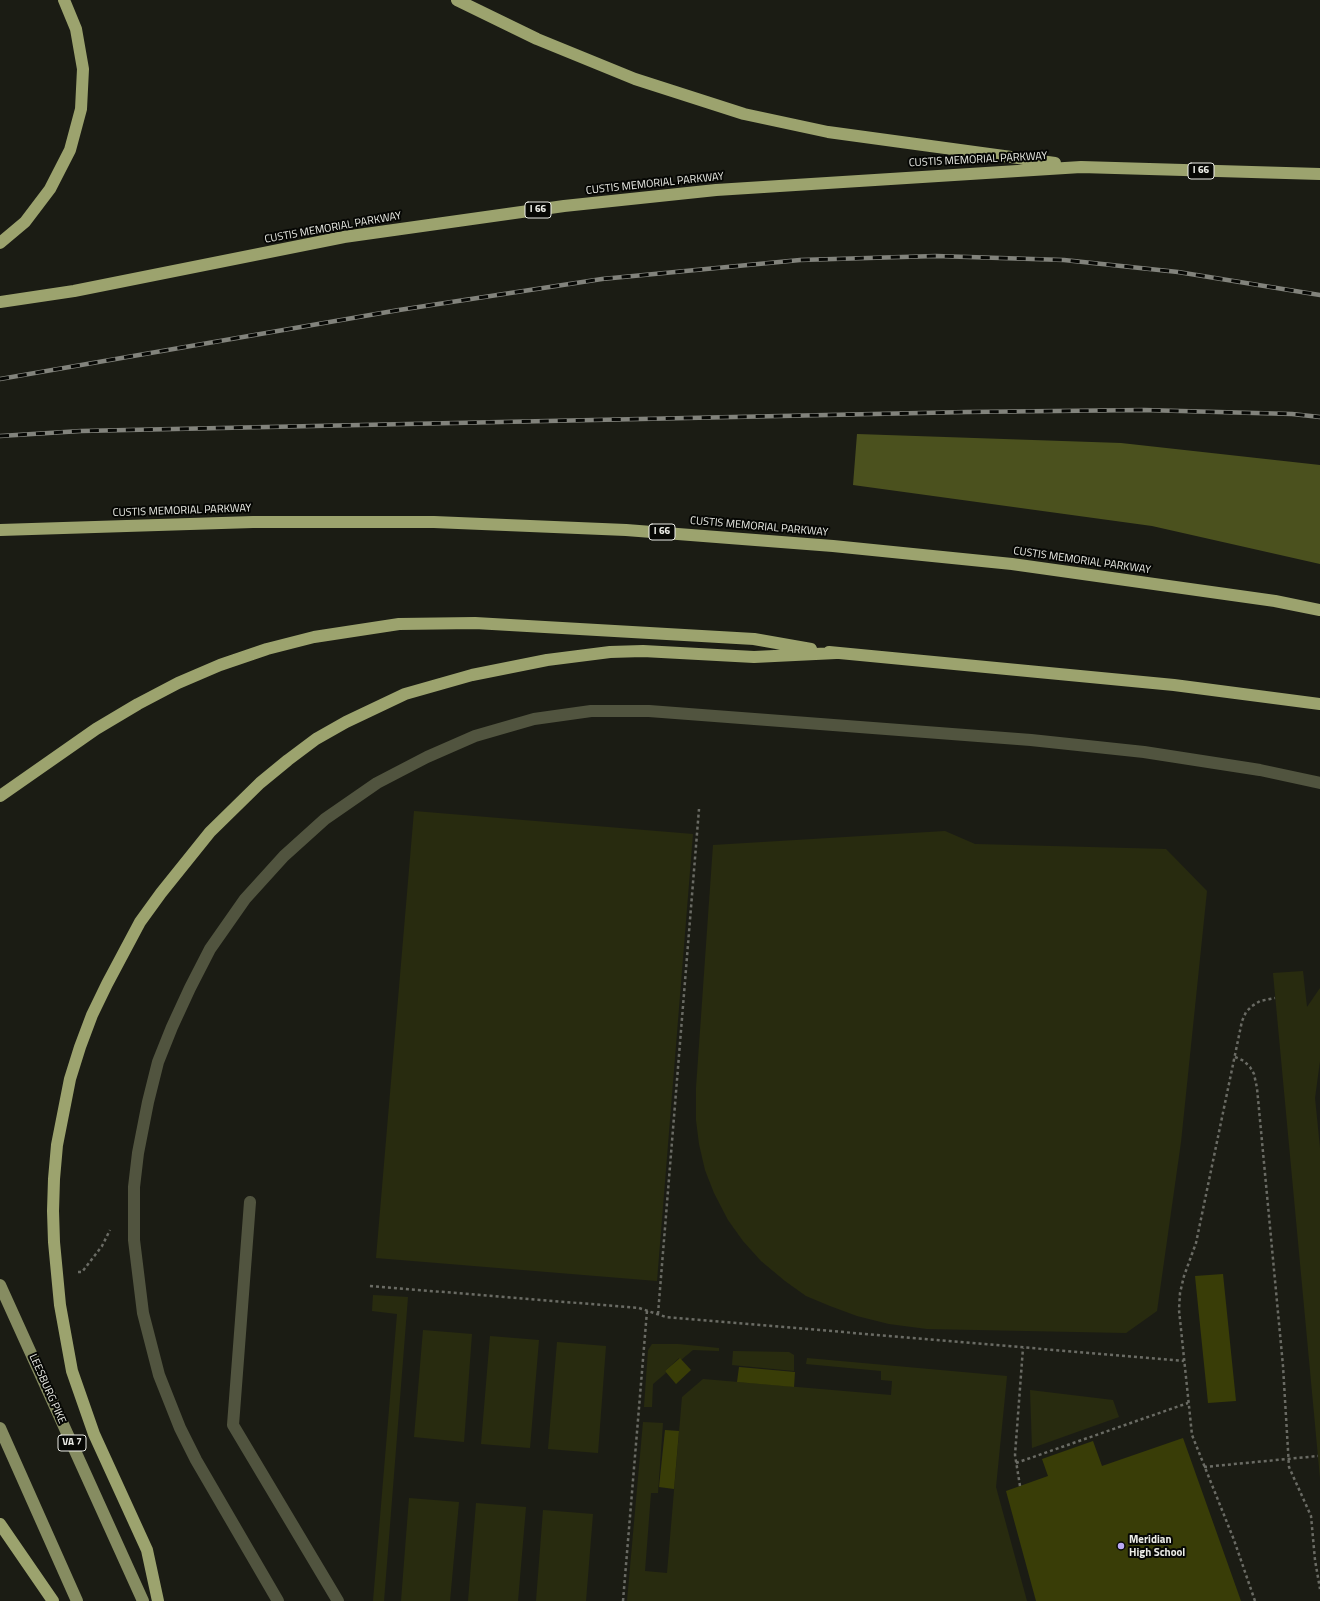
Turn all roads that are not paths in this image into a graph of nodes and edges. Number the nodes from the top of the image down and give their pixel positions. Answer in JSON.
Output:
{"nodes":[{"id":1,"x":64,"y":0,"type":"edge"},
{"id":2,"x":456,"y":0,"type":"edge"},
{"id":3,"x":1082,"y":167,"type":"junction"},
{"id":4,"x":1320,"y":174,"type":"edge"},
{"id":5,"x":0,"y":244,"type":"edge"},
{"id":6,"x":0,"y":302,"type":"edge"},
{"id":7,"x":0,"y":530,"type":"edge"},
{"id":8,"x":1320,"y":610,"type":"edge"},
{"id":9,"x":836,"y":653,"type":"junction"},
{"id":10,"x":1255,"y":695,"type":"junction"},
{"id":11,"x":1320,"y":704,"type":"edge"},
{"id":12,"x":1320,"y":712,"type":"edge"},
{"id":13,"x":1320,"y":783,"type":"edge"},
{"id":14,"x":0,"y":796,"type":"edge"},
{"id":15,"x":250,"y":1202,"type":"dead end"},
{"id":16,"x":0,"y":1285,"type":"edge"},
{"id":17,"x":0,"y":1428,"type":"edge"},
{"id":18,"x":0,"y":1524,"type":"edge"},
{"id":19,"x":53,"y":1601,"type":"edge"},
{"id":20,"x":77,"y":1601,"type":"edge"},
{"id":21,"x":143,"y":1601,"type":"edge"},
{"id":22,"x":158,"y":1601,"type":"edge"},
{"id":23,"x":278,"y":1601,"type":"edge"},
{"id":24,"x":338,"y":1601,"type":"edge"}],
"edges":[{"from":1,"to":5,"type":"highway"},
{"from":2,"to":3,"type":"highway"},
{"from":3,"to":4,"type":"highway","name":"CUSTIS MEMORIAL PARKWAY","number":"I 66"},
{"from":3,"to":6,"type":"highway","name":"CUSTIS MEMORIAL PARKWAY","number":"I 66"},
{"from":7,"to":8,"type":"highway","name":"CUSTIS MEMORIAL PARKWAY","number":"I 66"},
{"from":9,"to":10,"type":"highway"},
{"from":9,"to":14,"type":"highway"},
{"from":9,"to":22,"type":"highway"},
{"from":10,"to":11,"type":"highway"},
{"from":10,"to":12,"type":"highway"},
{"from":13,"to":23,"type":"street"},
{"from":15,"to":24,"type":"street"},
{"from":16,"to":21,"type":"main road","name":"LEESBURG PIKE","number":"VA 7"},
{"from":17,"to":20,"type":"main road"},
{"from":18,"to":19,"type":"highway"}]}
